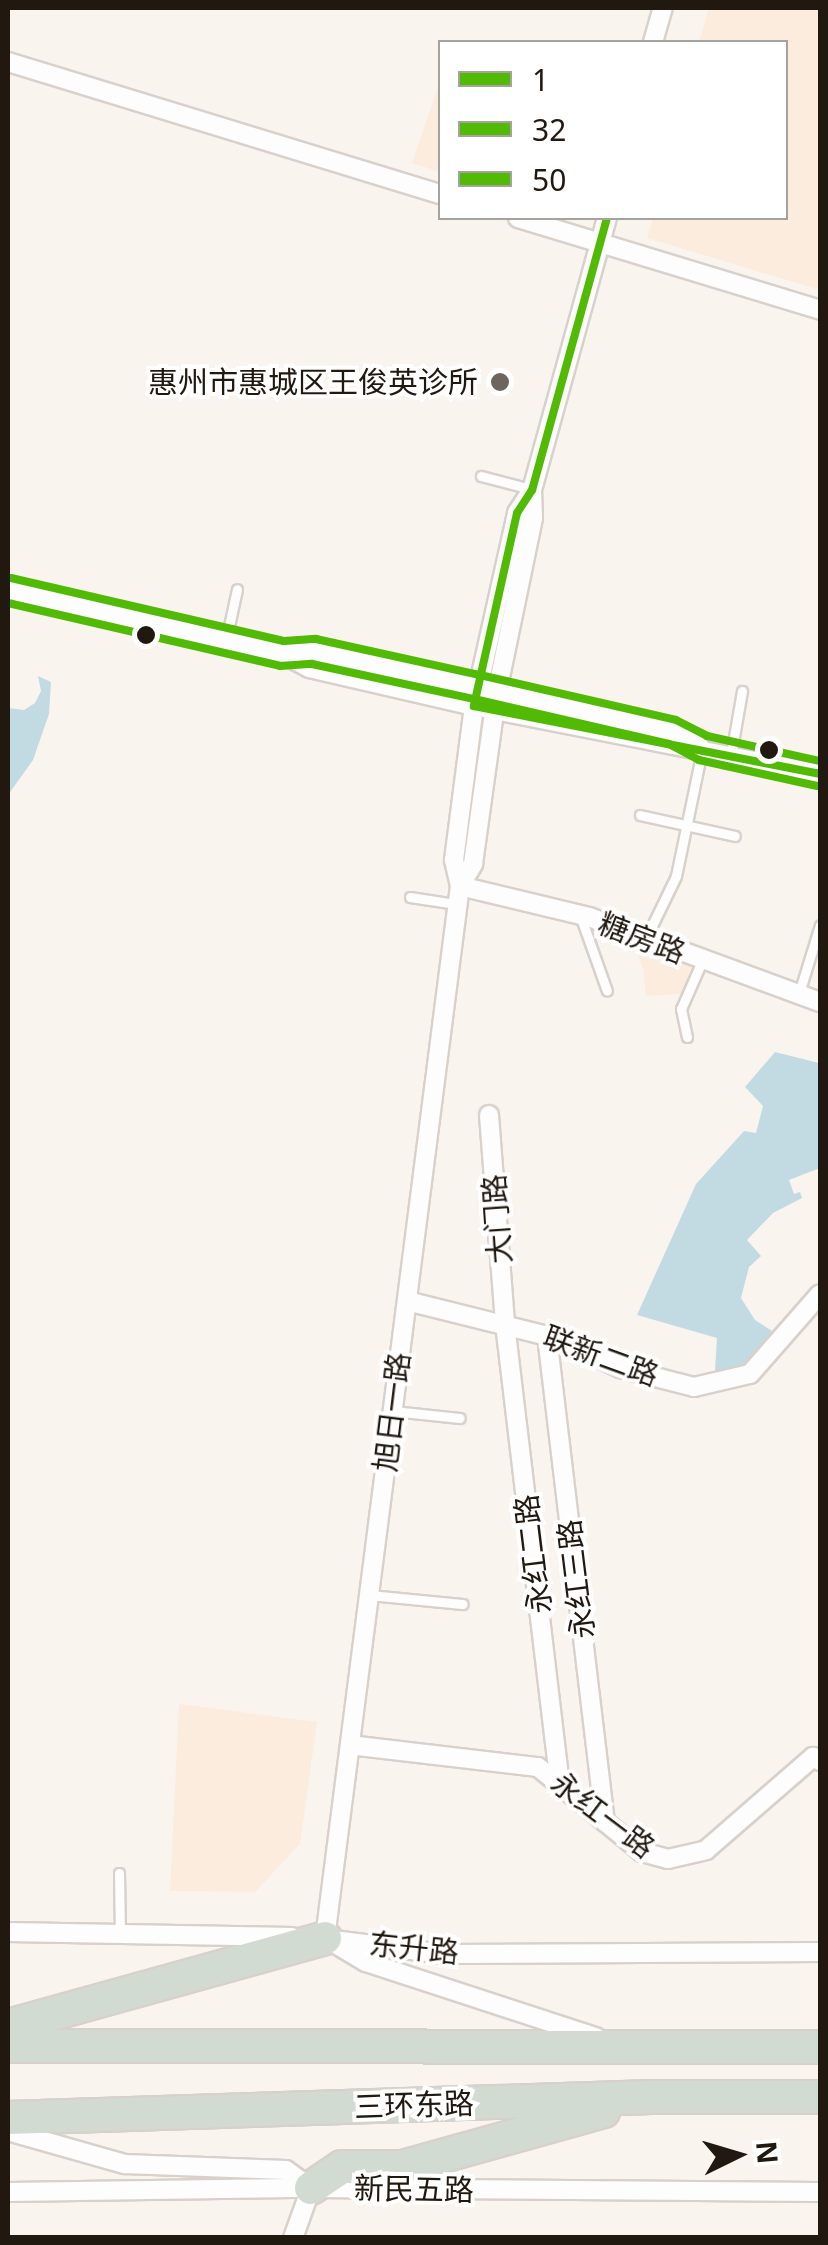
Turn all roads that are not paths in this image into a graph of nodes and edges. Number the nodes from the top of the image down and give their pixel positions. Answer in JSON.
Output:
{"nodes":[{"id":1,"x":663,"y":8,"type":"edge"},
{"id":2,"x":655,"y":40,"type":"edge"},
{"id":3,"x":8,"y":62,"type":"edge"},
{"id":4,"x":438,"y":193,"type":"edge"},
{"id":5,"x":524,"y":220,"type":"edge"},
{"id":6,"x":607,"y":220,"type":"edge"},
{"id":7,"x":600,"y":244,"type":"junction"},
{"id":8,"x":820,"y":310,"type":"edge"},
{"id":9,"x":481,"y":476,"type":"dead end"},
{"id":10,"x":532,"y":490,"type":"junction"},
{"id":11,"x":237,"y":589,"type":"dead end"},
{"id":12,"x":8,"y":590,"type":"edge"},
{"id":13,"x":226,"y":641,"type":"junction"},
{"id":14,"x":742,"y":691,"type":"dead end"},
{"id":15,"x":476,"y":696,"type":"junction"},
{"id":16,"x":496,"y":701,"type":"junction"},
{"id":17,"x":703,"y":748,"type":"junction"},
{"id":18,"x":731,"y":754,"type":"junction"},
{"id":19,"x":820,"y":774,"type":"edge"},
{"id":20,"x":640,"y":815,"type":"dead end"},
{"id":21,"x":687,"y":826,"type":"junction"},
{"id":22,"x":735,"y":836,"type":"dead end"},
{"id":23,"x":459,"y":895,"type":"junction"},
{"id":24,"x":410,"y":897,"type":"dead end"},
{"id":25,"x":580,"y":914,"type":"junction"},
{"id":26,"x":820,"y":924,"type":"edge"},
{"id":27,"x":647,"y":936,"type":"junction"},
{"id":28,"x":702,"y":961,"type":"junction"},
{"id":29,"x":606,"y":991,"type":"dead end"},
{"id":30,"x":799,"y":993,"type":"junction"},
{"id":31,"x":820,"y":1002,"type":"edge"},
{"id":32,"x":687,"y":1037,"type":"dead end"},
{"id":33,"x":489,"y":1114,"type":"dead end"},
{"id":34,"x":820,"y":1294,"type":"edge"},
{"id":35,"x":406,"y":1301,"type":"junction"},
{"id":36,"x":505,"y":1324,"type":"junction"},
{"id":37,"x":547,"y":1336,"type":"junction"},
{"id":38,"x":393,"y":1411,"type":"junction"},
{"id":39,"x":460,"y":1418,"type":"dead end"},
{"id":40,"x":369,"y":1595,"type":"junction"},
{"id":41,"x":463,"y":1604,"type":"dead end"},
{"id":42,"x":350,"y":1746,"type":"junction"},
{"id":43,"x":820,"y":1762,"type":"edge"},
{"id":44,"x":560,"y":1785,"type":"junction"},
{"id":45,"x":605,"y":1822,"type":"junction"},
{"id":46,"x":119,"y":1873,"type":"dead end"},
{"id":47,"x":8,"y":1932,"type":"edge"},
{"id":48,"x":120,"y":1934,"type":"junction"},
{"id":49,"x":325,"y":1938,"type":"junction"},
{"id":50,"x":820,"y":1952,"type":"edge"},
{"id":51,"x":8,"y":2026,"type":"edge"},
{"id":52,"x":8,"y":2046,"type":"edge"},
{"id":53,"x":820,"y":2046,"type":"edge"},
{"id":54,"x":628,"y":2047,"type":"junction"},
{"id":55,"x":820,"y":2096,"type":"edge"},
{"id":56,"x":652,"y":2097,"type":"junction"},
{"id":57,"x":8,"y":2118,"type":"edge"},
{"id":58,"x":8,"y":2130,"type":"edge"},
{"id":59,"x":311,"y":2188,"type":"junction"},
{"id":60,"x":8,"y":2192,"type":"edge"},
{"id":61,"x":820,"y":2192,"type":"edge"},
{"id":62,"x":293,"y":2238,"type":"edge"}],
"edges":[{"from":1,"to":2,"type":"street"},
{"from":3,"to":4,"type":"street"},
{"from":5,"to":7,"type":"street"},
{"from":6,"to":7,"type":"street","name":"旭日一路"},
{"from":7,"to":8,"type":"street"},
{"from":7,"to":10,"type":"street","name":"旭日一路"},
{"from":9,"to":10,"type":"lane"},
{"from":10,"to":15,"type":"street","name":"旭日一路"},
{"from":10,"to":16,"type":"street","name":"旭日一路"},
{"from":11,"to":13,"type":"lane"},
{"from":12,"to":13,"type":"street"},
{"from":13,"to":15,"type":"street"},
{"from":14,"to":18,"type":"lane"},
{"from":15,"to":16,"type":"street"},
{"from":15,"to":23,"type":"street","name":"旭日一路"},
{"from":16,"to":17,"type":"street"},
{"from":16,"to":23,"type":"street","name":"旭日一路"},
{"from":17,"to":18,"type":"street"},
{"from":17,"to":21,"type":"lane"},
{"from":18,"to":19,"type":"street"},
{"from":20,"to":21,"type":"lane"},
{"from":21,"to":22,"type":"lane"},
{"from":21,"to":27,"type":"lane"},
{"from":23,"to":24,"type":"lane"},
{"from":23,"to":25,"type":"street","name":"糖房路"},
{"from":23,"to":35,"type":"street","name":"旭日一路"},
{"from":25,"to":27,"type":"street","name":"糖房路"},
{"from":25,"to":29,"type":"lane"},
{"from":26,"to":30,"type":"lane"},
{"from":27,"to":28,"type":"street","name":"糖房路"},
{"from":28,"to":30,"type":"street","name":"糖房路"},
{"from":28,"to":32,"type":"lane"},
{"from":30,"to":31,"type":"street","name":"糖房路"},
{"from":33,"to":36,"type":"street","name":"大门路"},
{"from":34,"to":37,"type":"street","name":"联新二路"},
{"from":35,"to":36,"type":"street","name":"联新二路"},
{"from":35,"to":38,"type":"street","name":"旭日一路"},
{"from":36,"to":37,"type":"street","name":"联新二路"},
{"from":36,"to":44,"type":"street","name":"永红二路"},
{"from":37,"to":45,"type":"street","name":"永红三路"},
{"from":38,"to":39,"type":"lane"},
{"from":38,"to":40,"type":"street","name":"旭日一路"},
{"from":40,"to":41,"type":"lane"},
{"from":40,"to":42,"type":"street","name":"旭日一路"},
{"from":42,"to":44,"type":"street","name":"永红一路"},
{"from":42,"to":49,"type":"street","name":"旭日一路"},
{"from":43,"to":45,"type":"street","name":"永红一路"},
{"from":44,"to":45,"type":"street","name":"永红一路"},
{"from":46,"to":48,"type":"lane"},
{"from":47,"to":48,"type":"street","name":"东升路"},
{"from":48,"to":49,"type":"street","name":"东升路"},
{"from":49,"to":50,"type":"street","name":"东升路"},
{"from":49,"to":51,"type":"highway"},
{"from":49,"to":54,"type":"street"},
{"from":52,"to":54,"type":"highway","name":"三环东路"},
{"from":53,"to":54,"type":"highway","name":"三环东路"},
{"from":55,"to":56,"type":"highway","name":"三环东路"},
{"from":56,"to":57,"type":"highway","name":"三环东路"},
{"from":56,"to":59,"type":"highway"},
{"from":58,"to":59,"type":"street"},
{"from":59,"to":60,"type":"street","name":"新民五路"},
{"from":59,"to":61,"type":"street","name":"新民五路"},
{"from":59,"to":62,"type":"street"}]}
